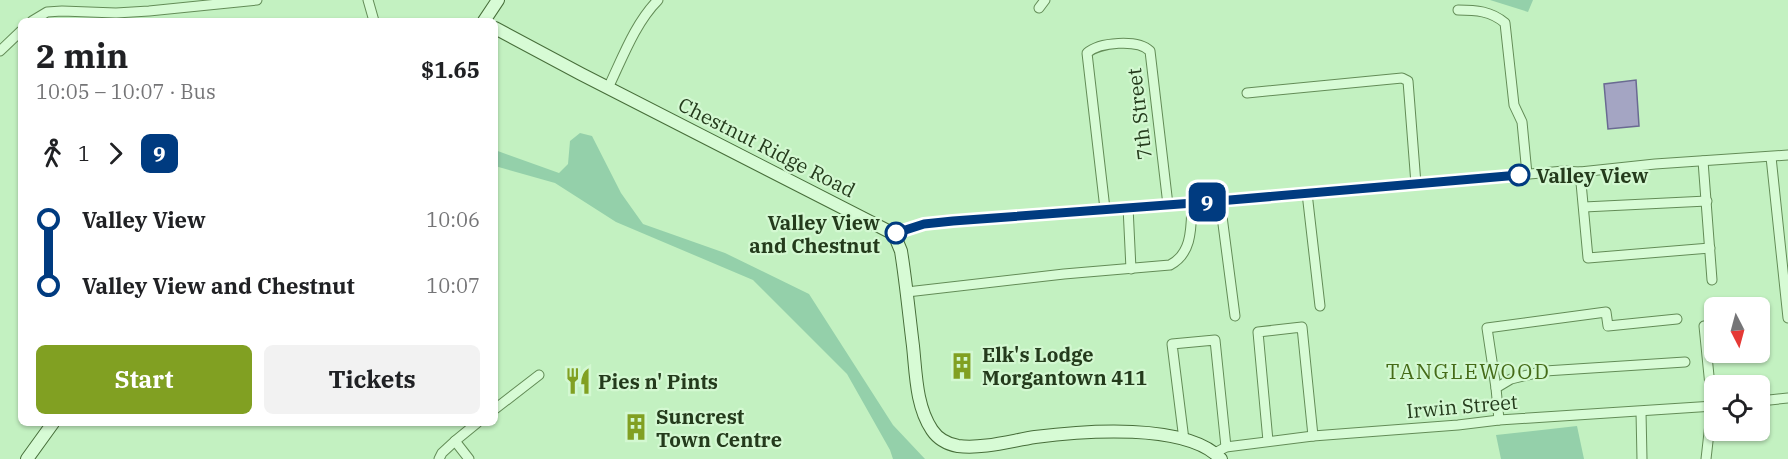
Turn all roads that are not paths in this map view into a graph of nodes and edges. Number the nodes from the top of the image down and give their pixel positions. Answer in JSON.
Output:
{"nodes":[{"id":1,"x":257,"y":0,"type":"edge"},
{"id":2,"x":368,"y":0,"type":"edge"},
{"id":3,"x":498,"y":0,"type":"edge"},
{"id":4,"x":658,"y":0,"type":"edge"},
{"id":5,"x":1458,"y":10,"type":"dead end"},
{"id":6,"x":37,"y":18,"type":"edge"},
{"id":7,"x":373,"y":18,"type":"edge"},
{"id":8,"x":486,"y":18,"type":"edge"},
{"id":9,"x":498,"y":30,"type":"edge"},
{"id":10,"x":18,"y":34,"type":"edge"},
{"id":11,"x":0,"y":51,"type":"edge"},
{"id":12,"x":608,"y":88,"type":"junction"},
{"id":13,"x":1247,"y":93,"type":"dead end"},
{"id":14,"x":1788,"y":155,"type":"edge"},
{"id":15,"x":1771,"y":157,"type":"junction"},
{"id":16,"x":1703,"y":160,"type":"junction"},
{"id":17,"x":1580,"y":172,"type":"junction"},
{"id":18,"x":1527,"y":174,"type":"junction"},
{"id":19,"x":1416,"y":184,"type":"junction"},
{"id":20,"x":1306,"y":193,"type":"junction"},
{"id":21,"x":1220,"y":201,"type":"junction"},
{"id":22,"x":1707,"y":201,"type":"junction"},
{"id":23,"x":1192,"y":203,"type":"junction"},
{"id":24,"x":1168,"y":205,"type":"junction"},
{"id":25,"x":1128,"y":207,"type":"junction"},
{"id":26,"x":1584,"y":207,"type":"junction"},
{"id":27,"x":1105,"y":209,"type":"junction"},
{"id":28,"x":894,"y":234,"type":"junction"},
{"id":29,"x":1710,"y":248,"type":"junction"},
{"id":30,"x":1131,"y":268,"type":"junction"},
{"id":31,"x":1712,"y":280,"type":"dead end"},
{"id":32,"x":907,"y":292,"type":"junction"},
{"id":33,"x":1320,"y":306,"type":"dead end"},
{"id":34,"x":1235,"y":316,"type":"dead end"},
{"id":35,"x":1788,"y":318,"type":"edge"},
{"id":36,"x":1677,"y":319,"type":"dead end"},
{"id":37,"x":1685,"y":362,"type":"dead end"},
{"id":38,"x":539,"y":375,"type":"dead end"},
{"id":39,"x":1496,"y":388,"type":"junction"},
{"id":40,"x":1788,"y":398,"type":"edge"},
{"id":41,"x":1770,"y":400,"type":"edge"},
{"id":42,"x":498,"y":407,"type":"edge"},
{"id":43,"x":1704,"y":407,"type":"edge"},
{"id":44,"x":1641,"y":412,"type":"junction"},
{"id":45,"x":1498,"y":420,"type":"junction"},
{"id":46,"x":51,"y":426,"type":"edge"},
{"id":47,"x":473,"y":426,"type":"edge"},
{"id":48,"x":1313,"y":436,"type":"junction"},
{"id":49,"x":1184,"y":440,"type":"junction"},
{"id":50,"x":455,"y":441,"type":"junction"},
{"id":51,"x":1269,"y":441,"type":"junction"},
{"id":52,"x":1708,"y":441,"type":"edge"},
{"id":53,"x":1221,"y":453,"type":"edge"},
{"id":54,"x":27,"y":459,"type":"edge"},
{"id":55,"x":439,"y":459,"type":"edge"},
{"id":56,"x":469,"y":459,"type":"edge"},
{"id":57,"x":1642,"y":459,"type":"edge"},
{"id":58,"x":1706,"y":459,"type":"edge"}],
"edges":[{"from":1,"to":6,"type":"street"},
{"from":2,"to":7,"type":"street"},
{"from":3,"to":8,"type":"street"},
{"from":4,"to":12,"type":"street"},
{"from":5,"to":18,"type":"street"},
{"from":9,"to":12,"type":"street","name":"Chestnut Ridge Road"},
{"from":10,"to":11,"type":"street"},
{"from":12,"to":28,"type":"street","name":"Chestnut Ridge Road"},
{"from":13,"to":19,"type":"street"},
{"from":14,"to":15,"type":"street"},
{"from":15,"to":16,"type":"street"},
{"from":15,"to":35,"type":"street"},
{"from":16,"to":17,"type":"street"},
{"from":16,"to":22,"type":"street"},
{"from":17,"to":18,"type":"street"},
{"from":17,"to":26,"type":"street"},
{"from":18,"to":19,"type":"street"},
{"from":19,"to":20,"type":"street"},
{"from":20,"to":21,"type":"street"},
{"from":20,"to":33,"type":"street"},
{"from":21,"to":23,"type":"street"},
{"from":21,"to":34,"type":"street"},
{"from":22,"to":26,"type":"street"},
{"from":22,"to":29,"type":"street"},
{"from":23,"to":24,"type":"street"},
{"from":23,"to":30,"type":"street"},
{"from":24,"to":25,"type":"street"},
{"from":24,"to":27,"type":"street","name":"7th Street"},
{"from":25,"to":27,"type":"street"},
{"from":25,"to":30,"type":"street"},
{"from":26,"to":29,"type":"street"},
{"from":27,"to":28,"type":"street"},
{"from":28,"to":32,"type":"street"},
{"from":29,"to":31,"type":"street"},
{"from":30,"to":32,"type":"street"},
{"from":32,"to":49,"type":"street"},
{"from":36,"to":39,"type":"street"},
{"from":37,"to":39,"type":"street"},
{"from":38,"to":42,"type":"street"},
{"from":39,"to":45,"type":"street"},
{"from":40,"to":41,"type":"street"},
{"from":43,"to":44,"type":"street","name":"Irwin Street"},
{"from":44,"to":45,"type":"street","name":"Irwin Street"},
{"from":44,"to":57,"type":"street"},
{"from":45,"to":48,"type":"street","name":"Irwin Street"},
{"from":46,"to":54,"type":"street"},
{"from":47,"to":50,"type":"street"},
{"from":48,"to":51,"type":"street","name":"Irwin Street"},
{"from":48,"to":51,"type":"street"},
{"from":49,"to":53,"type":"street"},
{"from":49,"to":53,"type":"street"},
{"from":50,"to":55,"type":"street"},
{"from":50,"to":56,"type":"street"},
{"from":51,"to":53,"type":"street","name":"Irwin Street"},
{"from":52,"to":58,"type":"street"}]}
